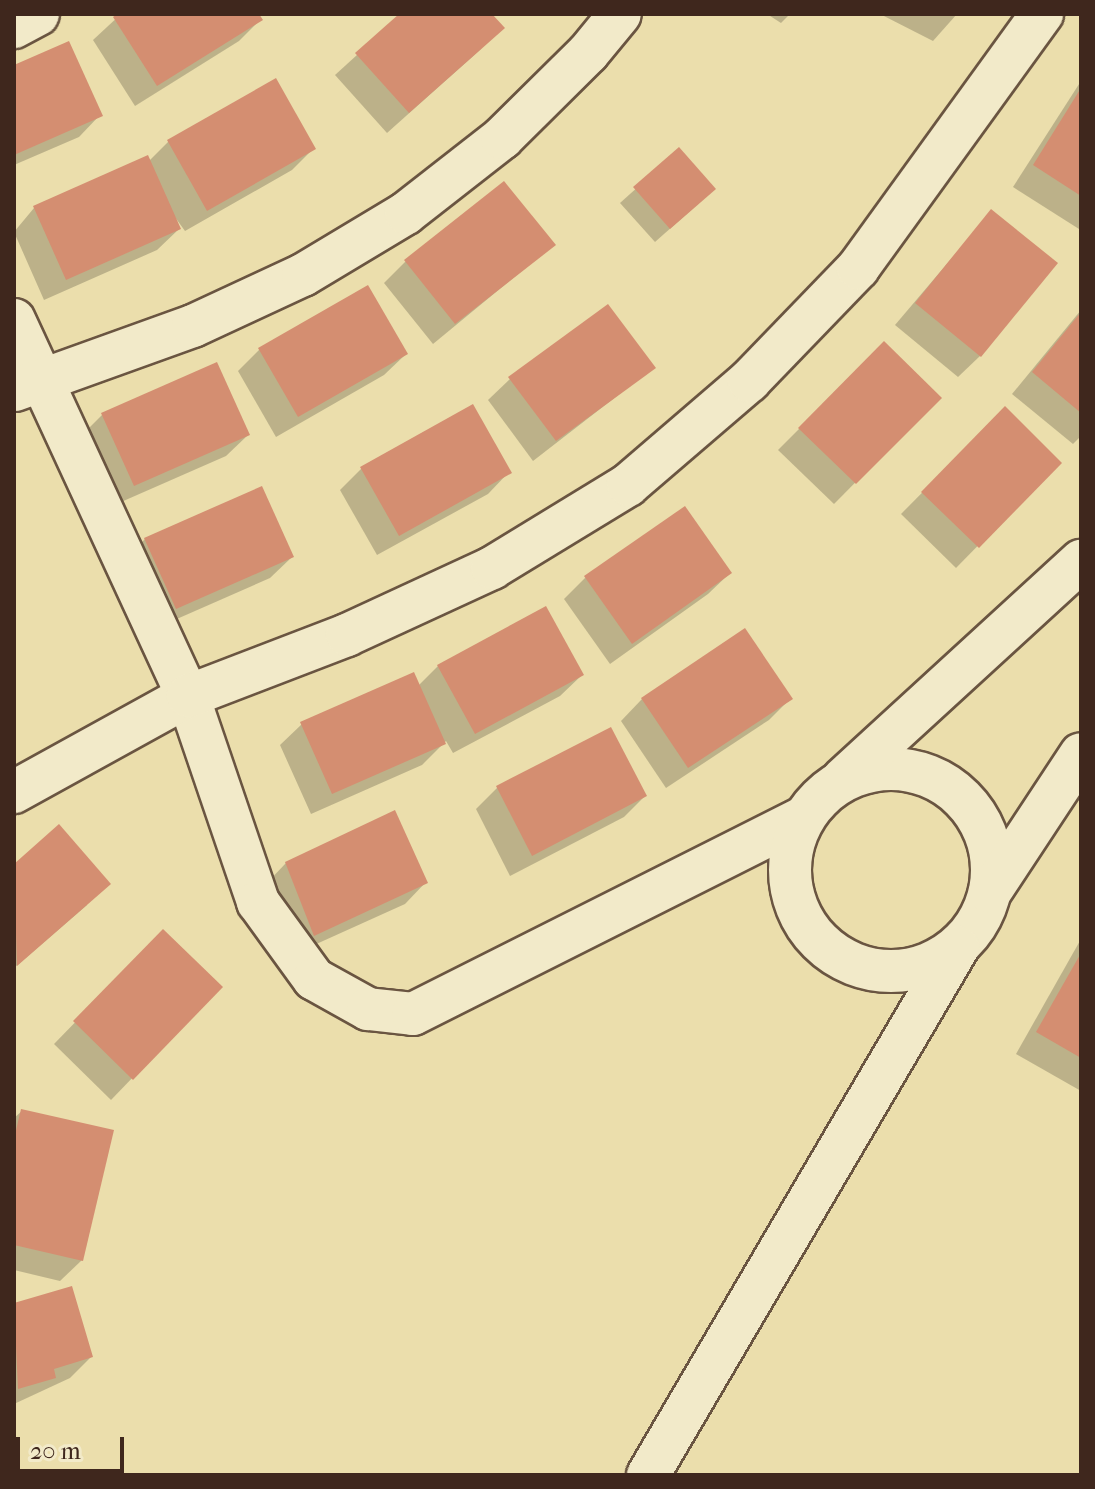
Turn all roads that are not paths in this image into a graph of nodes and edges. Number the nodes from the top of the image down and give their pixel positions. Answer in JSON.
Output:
{"nodes":[{"id":1,"x":38,"y":14,"type":"edge"},
{"id":2,"x":620,"y":14,"type":"edge"},
{"id":3,"x":1042,"y":14,"type":"edge"},
{"id":4,"x":14,"y":27,"type":"edge"},
{"id":5,"x":14,"y":320,"type":"edge"},
{"id":6,"x":26,"y":384,"type":"edge"},
{"id":7,"x":1081,"y":561,"type":"edge"},
{"id":8,"x":188,"y":696,"type":"junction"},
{"id":9,"x":1081,"y":754,"type":"edge"},
{"id":10,"x":837,"y":784,"type":"junction"},
{"id":11,"x":14,"y":792,"type":"edge"},
{"id":12,"x":803,"y":818,"type":"junction"},
{"id":13,"x":990,"y":892,"type":"junction"},
{"id":14,"x":958,"y":947,"type":"junction"},
{"id":15,"x":648,"y":1475,"type":"edge"}],
"edges":[{"from":1,"to":4,"type":"street"},
{"from":2,"to":6,"type":"street"},
{"from":3,"to":8,"type":"street"},
{"from":5,"to":6,"type":"street"},
{"from":6,"to":8,"type":"street"},
{"from":7,"to":10,"type":"street"},
{"from":8,"to":11,"type":"street"},
{"from":8,"to":12,"type":"street"},
{"from":9,"to":13,"type":"street"},
{"from":10,"to":12,"type":"street"},
{"from":10,"to":13,"type":"street"},
{"from":12,"to":14,"type":"street"},
{"from":13,"to":14,"type":"street"},
{"from":14,"to":15,"type":"street"}]}
